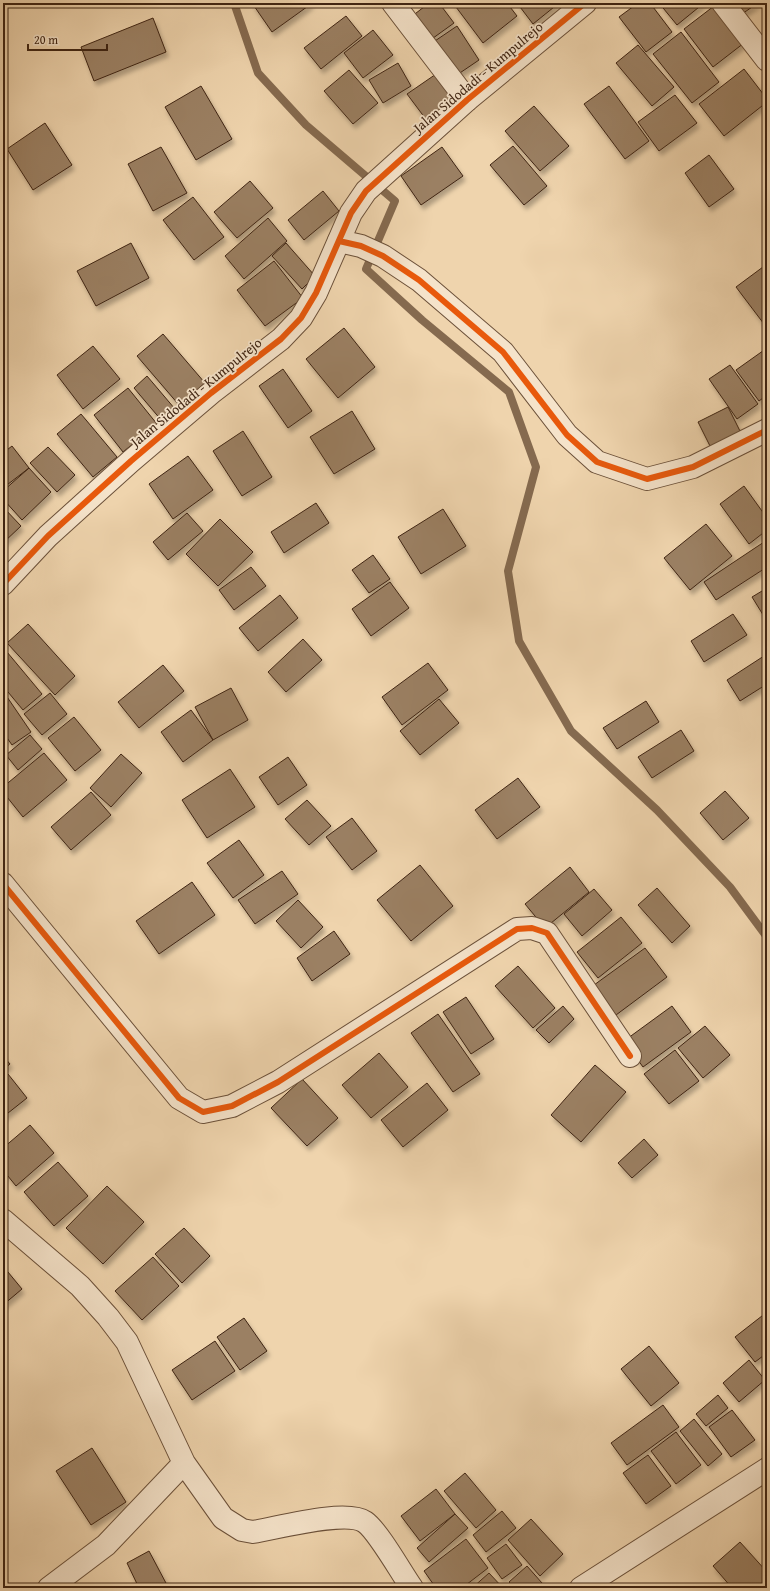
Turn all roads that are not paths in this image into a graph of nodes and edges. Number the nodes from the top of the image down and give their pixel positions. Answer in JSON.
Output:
{"nodes":[{"id":1,"x":393,"y":3,"type":"edge"},
{"id":2,"x":585,"y":3,"type":"edge"},
{"id":3,"x":723,"y":3,"type":"edge"},
{"id":4,"x":767,"y":60,"type":"edge"},
{"id":5,"x":467,"y":100,"type":"junction"},
{"id":6,"x":339,"y":241,"type":"junction"},
{"id":7,"x":767,"y":430,"type":"edge"},
{"id":8,"x":3,"y":584,"type":"edge"},
{"id":9,"x":3,"y":884,"type":"edge"},
{"id":10,"x":630,"y":1056,"type":"dead end"},
{"id":11,"x":3,"y":1220,"type":"edge"},
{"id":12,"x":184,"y":1463,"type":"junction"},
{"id":13,"x":767,"y":1469,"type":"edge"},
{"id":14,"x":49,"y":1588,"type":"edge"},
{"id":15,"x":412,"y":1588,"type":"edge"},
{"id":16,"x":581,"y":1588,"type":"edge"}],
"edges":[{"from":1,"to":5,"type":"street"},
{"from":2,"to":5,"type":"street","name":"Jalan Sidodadi - Kumpulrejo"},
{"from":3,"to":4,"type":"street"},
{"from":5,"to":6,"type":"street","name":"Jalan Sidodadi - Kumpulrejo"},
{"from":6,"to":7,"type":"street"},
{"from":6,"to":8,"type":"street","name":"Jalan Sidodadi - Kumpulrejo"},
{"from":9,"to":10,"type":"street"},
{"from":11,"to":12,"type":"street"},
{"from":12,"to":14,"type":"street"},
{"from":12,"to":15,"type":"street"},
{"from":13,"to":16,"type":"street"}]}
